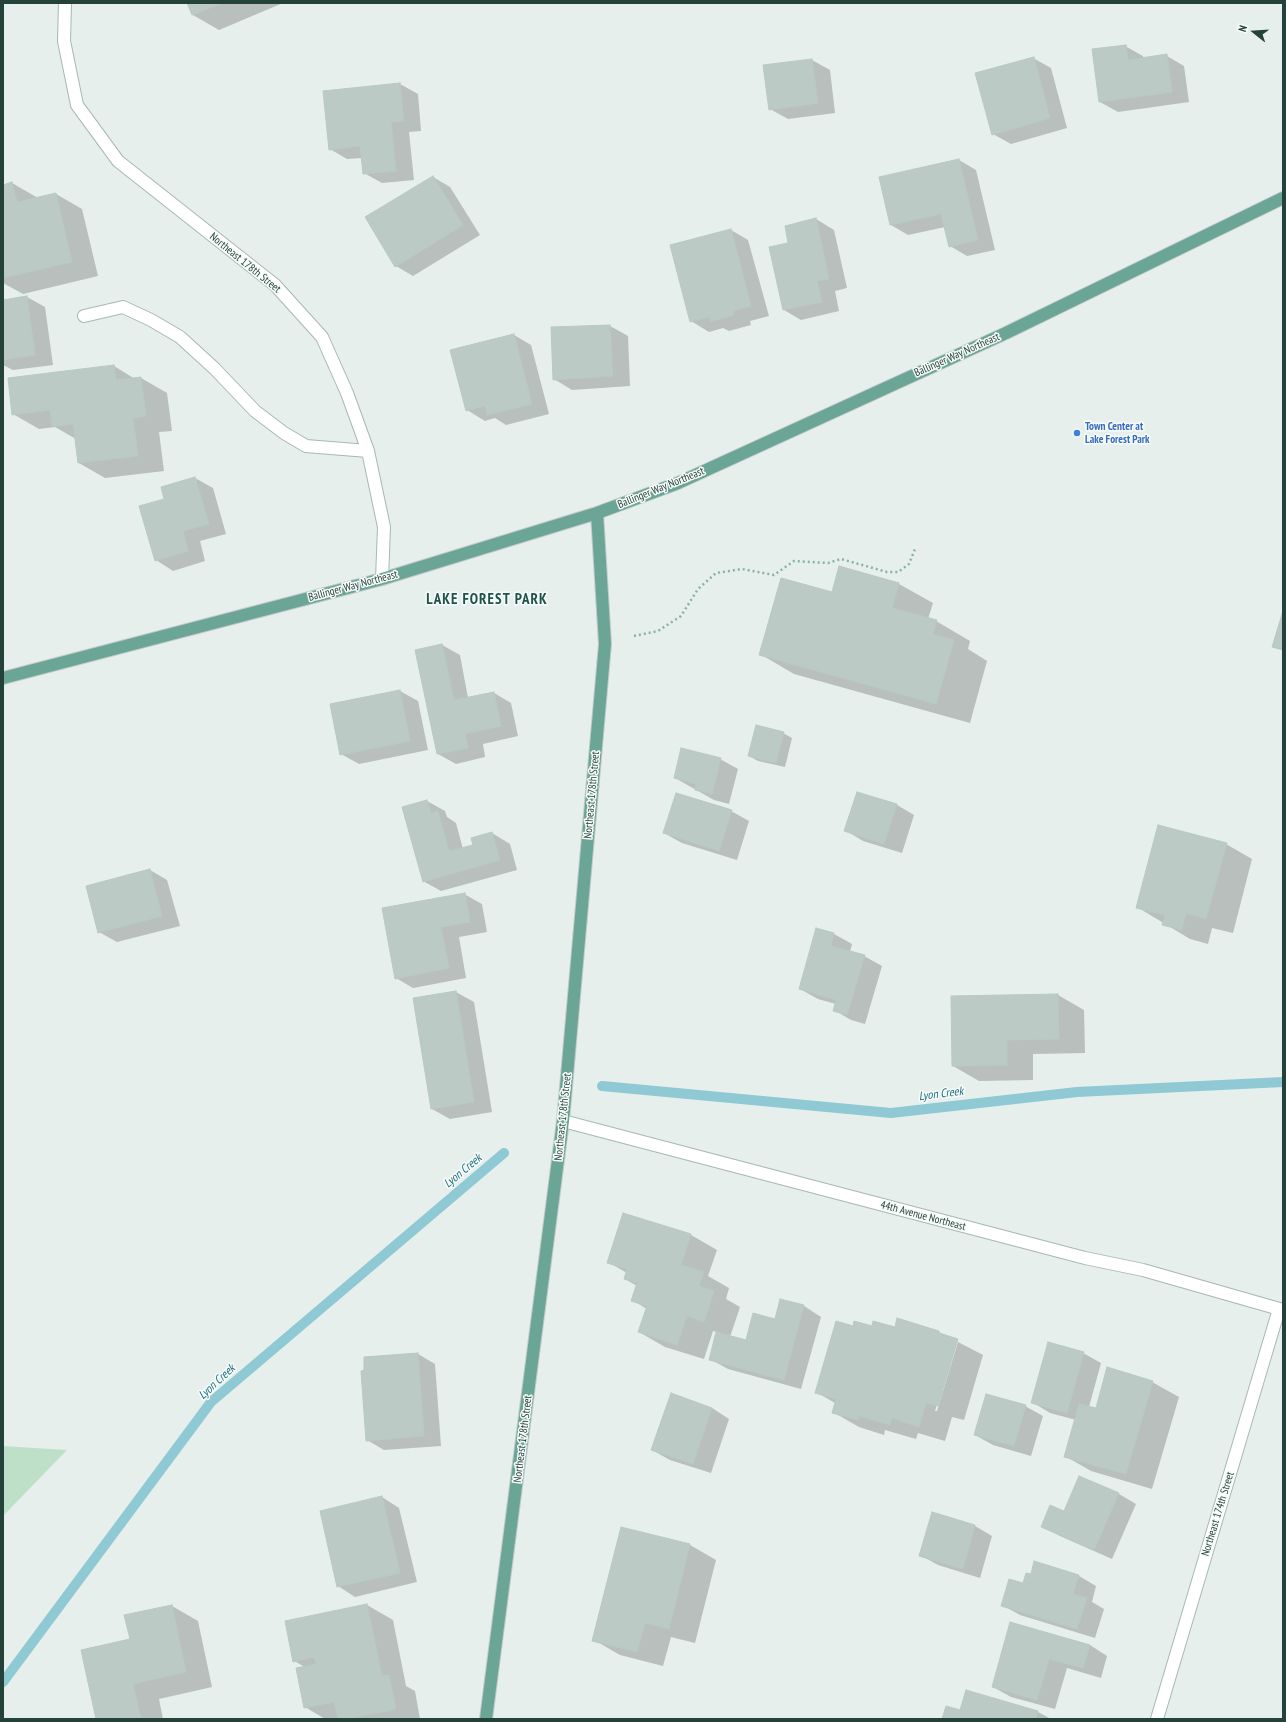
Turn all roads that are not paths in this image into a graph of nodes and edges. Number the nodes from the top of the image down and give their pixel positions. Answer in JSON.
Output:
{"nodes":[{"id":1,"x":65,"y":3,"type":"edge"},
{"id":2,"x":1283,"y":198,"type":"edge"},
{"id":3,"x":84,"y":316,"type":"dead end"},
{"id":4,"x":368,"y":452,"type":"junction"},
{"id":5,"x":597,"y":513,"type":"junction"},
{"id":6,"x":382,"y":579,"type":"junction"},
{"id":7,"x":3,"y":678,"type":"edge"},
{"id":8,"x":563,"y":1121,"type":"junction"},
{"id":9,"x":1281,"y":1310,"type":"edge"},
{"id":10,"x":486,"y":1719,"type":"edge"},
{"id":11,"x":1157,"y":1719,"type":"edge"}],
"edges":[{"from":1,"to":4,"type":"street","name":"Northeast 178th Street"},
{"from":2,"to":5,"type":"main road","name":"Ballinger Way Northeast"},
{"from":3,"to":4,"type":"street"},
{"from":4,"to":6,"type":"street","name":"Northeast 178th Street"},
{"from":5,"to":6,"type":"main road","name":"Ballinger Way Northeast"},
{"from":5,"to":8,"type":"main road","name":"Northeast 178th Street"},
{"from":6,"to":7,"type":"main road","name":"Ballinger Way Northeast"},
{"from":8,"to":9,"type":"street","name":"44th Avenue Northeast"},
{"from":8,"to":10,"type":"main road","name":"Northeast 178th Street"},
{"from":9,"to":11,"type":"street","name":"Northeast 174th Street"}]}
